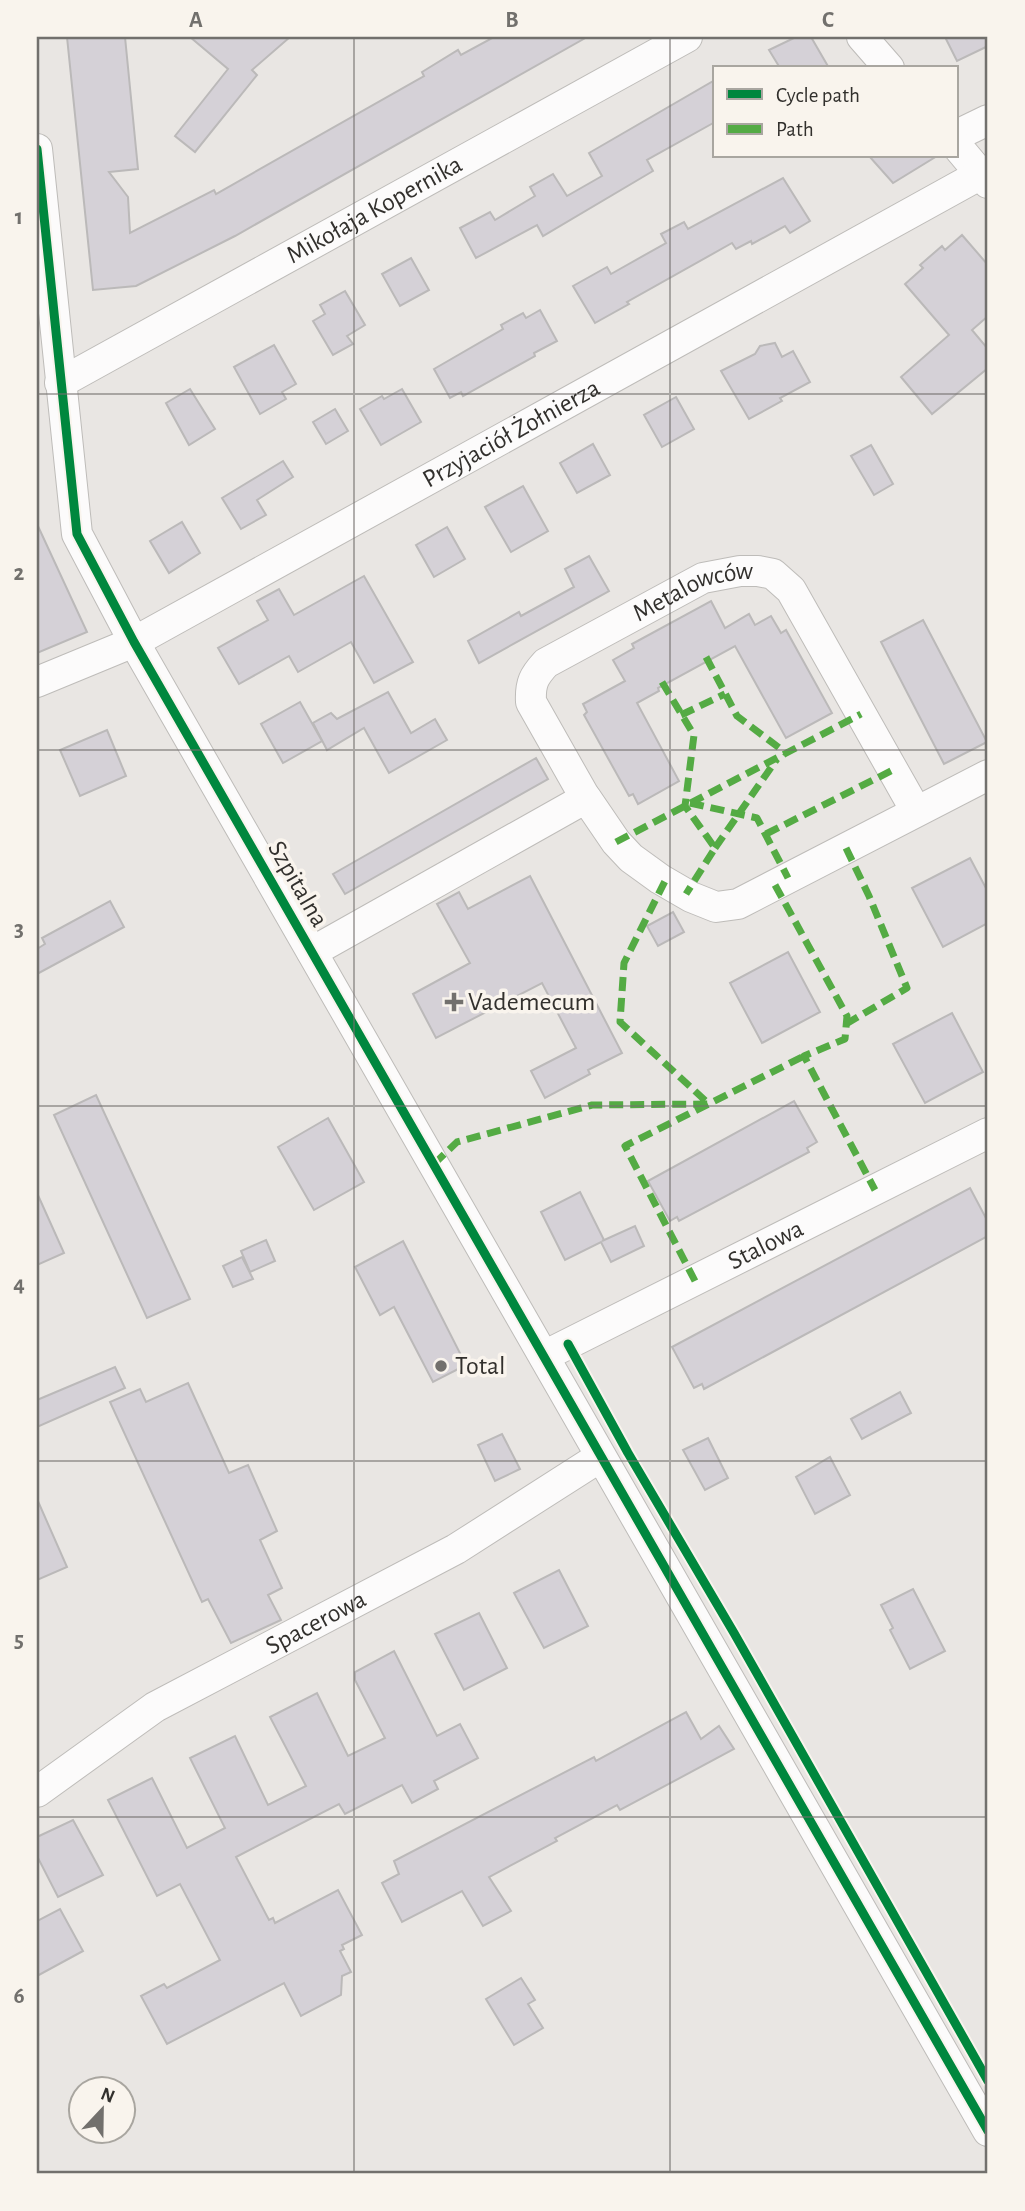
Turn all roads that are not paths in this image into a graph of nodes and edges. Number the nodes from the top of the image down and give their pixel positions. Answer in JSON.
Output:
{"nodes":[{"id":1,"x":687,"y":37,"type":"edge"},
{"id":2,"x":862,"y":37,"type":"edge"},
{"id":3,"x":887,"y":66,"type":"edge"},
{"id":4,"x":988,"y":120,"type":"edge"},
{"id":5,"x":958,"y":135,"type":"edge"},
{"id":6,"x":958,"y":147,"type":"edge"},
{"id":7,"x":37,"y":149,"type":"edge"},
{"id":8,"x":985,"y":178,"type":"edge"},
{"id":9,"x":60,"y":383,"type":"junction"},
{"id":10,"x":134,"y":642,"type":"junction"},
{"id":11,"x":37,"y":682,"type":"edge"},
{"id":12,"x":988,"y":775,"type":"edge"},
{"id":13,"x":586,"y":799,"type":"junction"},
{"id":14,"x":916,"y":811,"type":"junction"},
{"id":15,"x":312,"y":952,"type":"junction"},
{"id":16,"x":988,"y":1133,"type":"edge"},
{"id":17,"x":556,"y":1350,"type":"junction"},
{"id":18,"x":600,"y":1457,"type":"junction"},
{"id":19,"x":37,"y":1792,"type":"edge"},
{"id":20,"x":988,"y":2131,"type":"edge"}],
"edges":[{"from":1,"to":9,"type":"street","name":"Mikołaja Kopernika"},
{"from":2,"to":3,"type":"street"},
{"from":4,"to":5,"type":"street"},
{"from":6,"to":8,"type":"street"},
{"from":7,"to":9,"type":"street","name":"Szpitalna"},
{"from":8,"to":10,"type":"street","name":"Przyjaciół Żołnierza"},
{"from":9,"to":10,"type":"street","name":"Szpitalna"},
{"from":10,"to":11,"type":"street","name":"Przyjaciół Żołnierza"},
{"from":10,"to":15,"type":"street","name":"Szpitalna"},
{"from":12,"to":14,"type":"street","name":"Metalowców"},
{"from":13,"to":14,"type":"street","name":"Metalowców"},
{"from":13,"to":14,"type":"street","name":"Metalowców"},
{"from":13,"to":15,"type":"street"},
{"from":15,"to":17,"type":"street","name":"Szpitalna"},
{"from":16,"to":17,"type":"street","name":"Stalowa"},
{"from":17,"to":18,"type":"street","name":"Szpitalna"},
{"from":18,"to":19,"type":"street","name":"Spacerowa"},
{"from":18,"to":20,"type":"street","name":"Szpitalna"}]}
